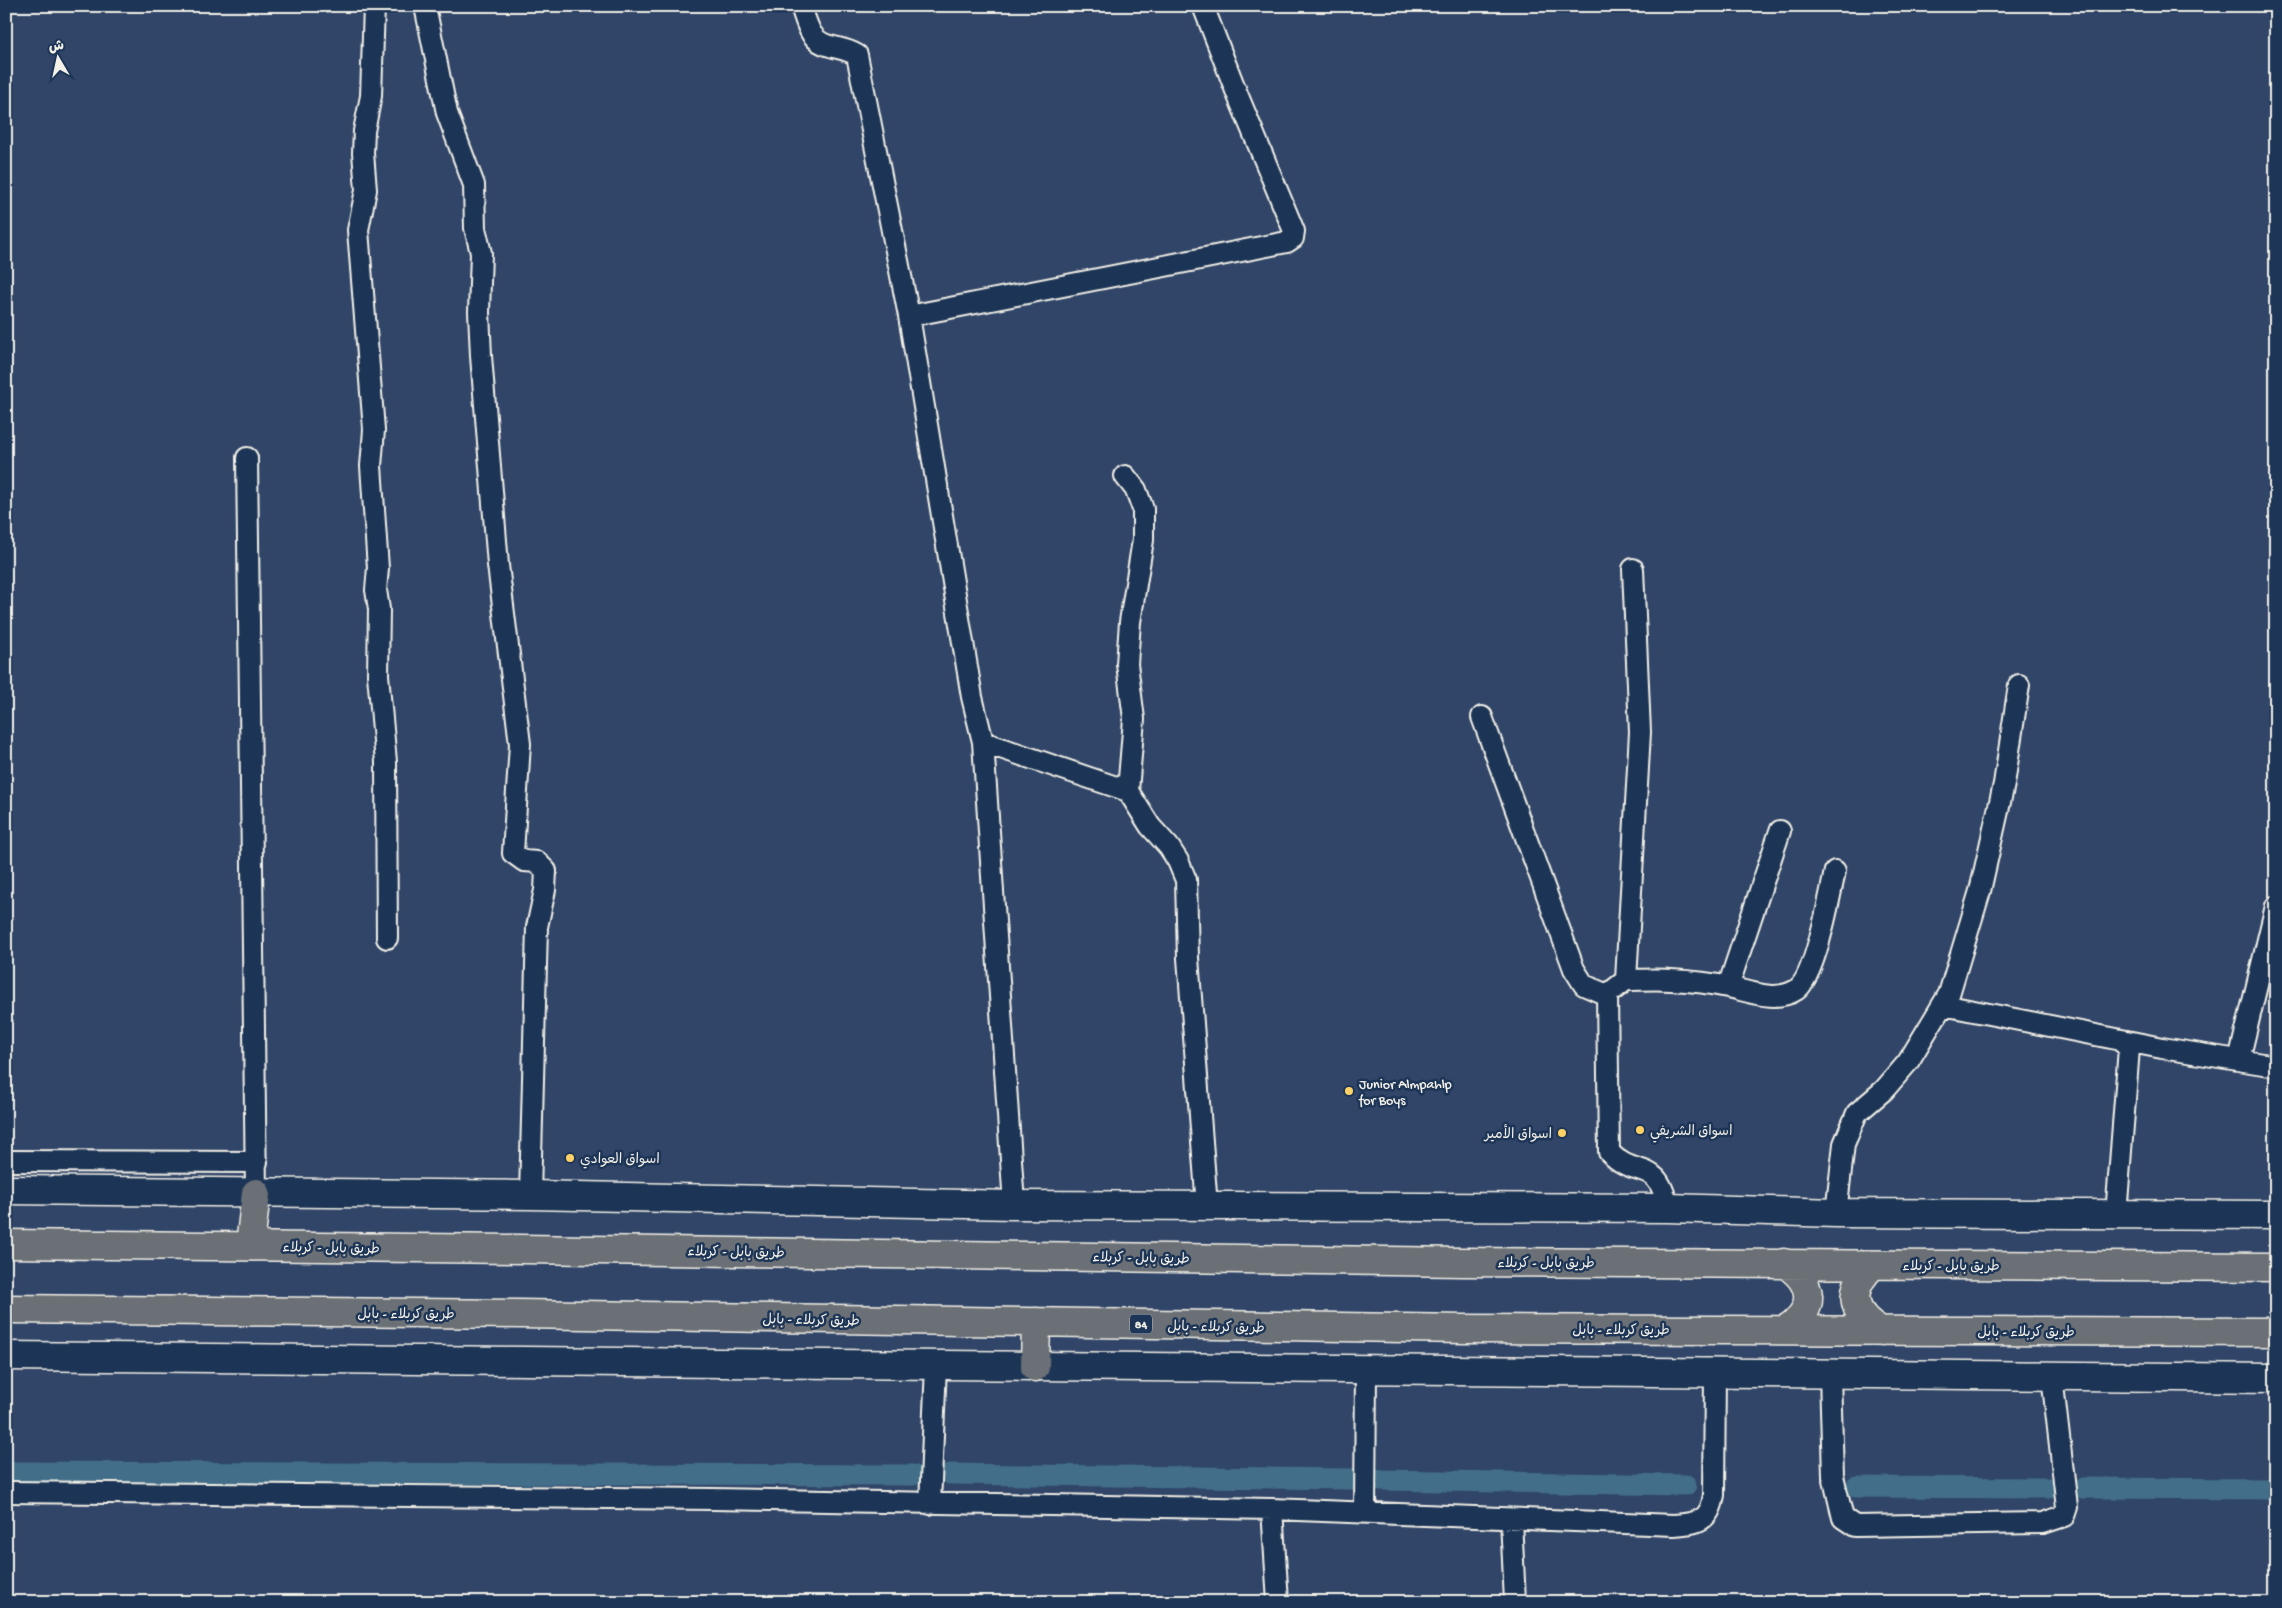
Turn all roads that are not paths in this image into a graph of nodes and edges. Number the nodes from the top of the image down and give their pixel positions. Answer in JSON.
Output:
{"nodes":[{"id":1,"x":374,"y":6,"type":"edge"},
{"id":2,"x":425,"y":6,"type":"edge"},
{"id":3,"x":801,"y":6,"type":"edge"},
{"id":4,"x":1203,"y":6,"type":"edge"},
{"id":5,"x":909,"y":316,"type":"junction"},
{"id":6,"x":247,"y":458,"type":"dead end"},
{"id":7,"x":1125,"y":476,"type":"dead end"},
{"id":8,"x":1633,"y":569,"type":"dead end"},
{"id":9,"x":2019,"y":685,"type":"dead end"},
{"id":10,"x":1482,"y":717,"type":"dead end"},
{"id":11,"x":983,"y":742,"type":"junction"},
{"id":12,"x":1128,"y":791,"type":"junction"},
{"id":13,"x":1780,"y":831,"type":"dead end"},
{"id":14,"x":1835,"y":871,"type":"dead end"},
{"id":15,"x":2276,"y":906,"type":"edge"},
{"id":16,"x":387,"y":938,"type":"dead end"},
{"id":17,"x":1626,"y":980,"type":"junction"},
{"id":18,"x":1728,"y":987,"type":"junction"},
{"id":19,"x":1607,"y":995,"type":"junction"},
{"id":20,"x":1943,"y":1005,"type":"junction"},
{"id":21,"x":2120,"y":1040,"type":"junction"},
{"id":22,"x":2239,"y":1060,"type":"junction"},
{"id":23,"x":2276,"y":1066,"type":"edge"},
{"id":24,"x":6,"y":1161,"type":"edge"},
{"id":25,"x":256,"y":1162,"type":"junction"},
{"id":26,"x":6,"y":1190,"type":"edge"},
{"id":27,"x":256,"y":1193,"type":"junction"},
{"id":28,"x":530,"y":1195,"type":"junction"},
{"id":29,"x":1014,"y":1205,"type":"junction"},
{"id":30,"x":1208,"y":1207,"type":"junction"},
{"id":31,"x":1668,"y":1208,"type":"junction"},
{"id":32,"x":1836,"y":1213,"type":"junction"},
{"id":33,"x":2116,"y":1215,"type":"junction"},
{"id":34,"x":2276,"y":1215,"type":"edge"},
{"id":35,"x":6,"y":1244,"type":"edge"},
{"id":36,"x":250,"y":1246,"type":"junction"},
{"id":37,"x":1784,"y":1263,"type":"junction"},
{"id":38,"x":1873,"y":1265,"type":"junction"},
{"id":39,"x":2276,"y":1267,"type":"edge"},
{"id":40,"x":6,"y":1310,"type":"edge"},
{"id":41,"x":1036,"y":1322,"type":"junction"},
{"id":42,"x":1785,"y":1330,"type":"junction"},
{"id":43,"x":1880,"y":1331,"type":"junction"},
{"id":44,"x":2276,"y":1332,"type":"edge"},
{"id":45,"x":6,"y":1356,"type":"edge"},
{"id":46,"x":936,"y":1366,"type":"junction"},
{"id":47,"x":1035,"y":1367,"type":"junction"},
{"id":48,"x":1366,"y":1370,"type":"junction"},
{"id":49,"x":1715,"y":1374,"type":"junction"},
{"id":50,"x":1830,"y":1375,"type":"junction"},
{"id":51,"x":2052,"y":1376,"type":"junction"},
{"id":52,"x":2276,"y":1378,"type":"edge"},
{"id":53,"x":6,"y":1492,"type":"edge"},
{"id":54,"x":930,"y":1504,"type":"junction"},
{"id":55,"x":1272,"y":1509,"type":"junction"},
{"id":56,"x":1366,"y":1512,"type":"junction"},
{"id":57,"x":1511,"y":1519,"type":"junction"},
{"id":58,"x":1278,"y":1602,"type":"edge"},
{"id":59,"x":1515,"y":1602,"type":"edge"}],
"edges":[{"from":1,"to":16,"type":"street"},
{"from":2,"to":28,"type":"street"},
{"from":3,"to":5,"type":"street"},
{"from":4,"to":5,"type":"street"},
{"from":5,"to":11,"type":"street"},
{"from":6,"to":25,"type":"street"},
{"from":7,"to":12,"type":"street"},
{"from":8,"to":17,"type":"street"},
{"from":9,"to":20,"type":"street"},
{"from":10,"to":19,"type":"street"},
{"from":11,"to":12,"type":"street"},
{"from":11,"to":29,"type":"street"},
{"from":12,"to":30,"type":"street"},
{"from":13,"to":18,"type":"street"},
{"from":14,"to":18,"type":"street"},
{"from":15,"to":22,"type":"street"},
{"from":17,"to":18,"type":"street"},
{"from":17,"to":19,"type":"street"},
{"from":19,"to":31,"type":"street"},
{"from":20,"to":21,"type":"street"},
{"from":20,"to":32,"type":"street"},
{"from":21,"to":22,"type":"street"},
{"from":21,"to":33,"type":"street"},
{"from":22,"to":23,"type":"street"},
{"from":24,"to":25,"type":"street"},
{"from":25,"to":27,"type":"street"},
{"from":26,"to":27,"type":"main road"},
{"from":27,"to":28,"type":"main road"},
{"from":27,"to":36,"type":"highway"},
{"from":28,"to":29,"type":"main road"},
{"from":29,"to":30,"type":"main road"},
{"from":30,"to":31,"type":"main road"},
{"from":31,"to":32,"type":"main road"},
{"from":32,"to":33,"type":"main road"},
{"from":33,"to":34,"type":"main road"},
{"from":35,"to":36,"type":"highway","name":"طريق بابل - كربلاء"},
{"from":36,"to":37,"type":"highway","name":"طريق بابل - كربلاء"},
{"from":37,"to":38,"type":"highway","name":"طريق بابل - كربلاء"},
{"from":37,"to":42,"type":"highway"},
{"from":38,"to":39,"type":"highway","name":"طريق بابل - كربلاء"},
{"from":38,"to":43,"type":"highway"},
{"from":40,"to":41,"type":"highway","name":"طريق كربلاء - بابل","number":"84"},
{"from":41,"to":42,"type":"highway","name":"طريق كربلاء - بابل","number":"84"},
{"from":41,"to":47,"type":"highway"},
{"from":42,"to":43,"type":"highway","name":"طريق كربلاء - بابل","number":"84"},
{"from":43,"to":44,"type":"highway","name":"طريق كربلاء - بابل","number":"84"},
{"from":45,"to":46,"type":"main road"},
{"from":46,"to":47,"type":"main road"},
{"from":46,"to":54,"type":"street"},
{"from":47,"to":48,"type":"main road"},
{"from":48,"to":49,"type":"main road"},
{"from":48,"to":56,"type":"street"},
{"from":49,"to":50,"type":"main road"},
{"from":49,"to":57,"type":"street"},
{"from":50,"to":51,"type":"main road"},
{"from":50,"to":51,"type":"street"},
{"from":51,"to":52,"type":"main road"},
{"from":53,"to":54,"type":"street"},
{"from":54,"to":55,"type":"street"},
{"from":55,"to":56,"type":"street"},
{"from":55,"to":58,"type":"street"},
{"from":56,"to":57,"type":"street"},
{"from":57,"to":59,"type":"street"}]}
